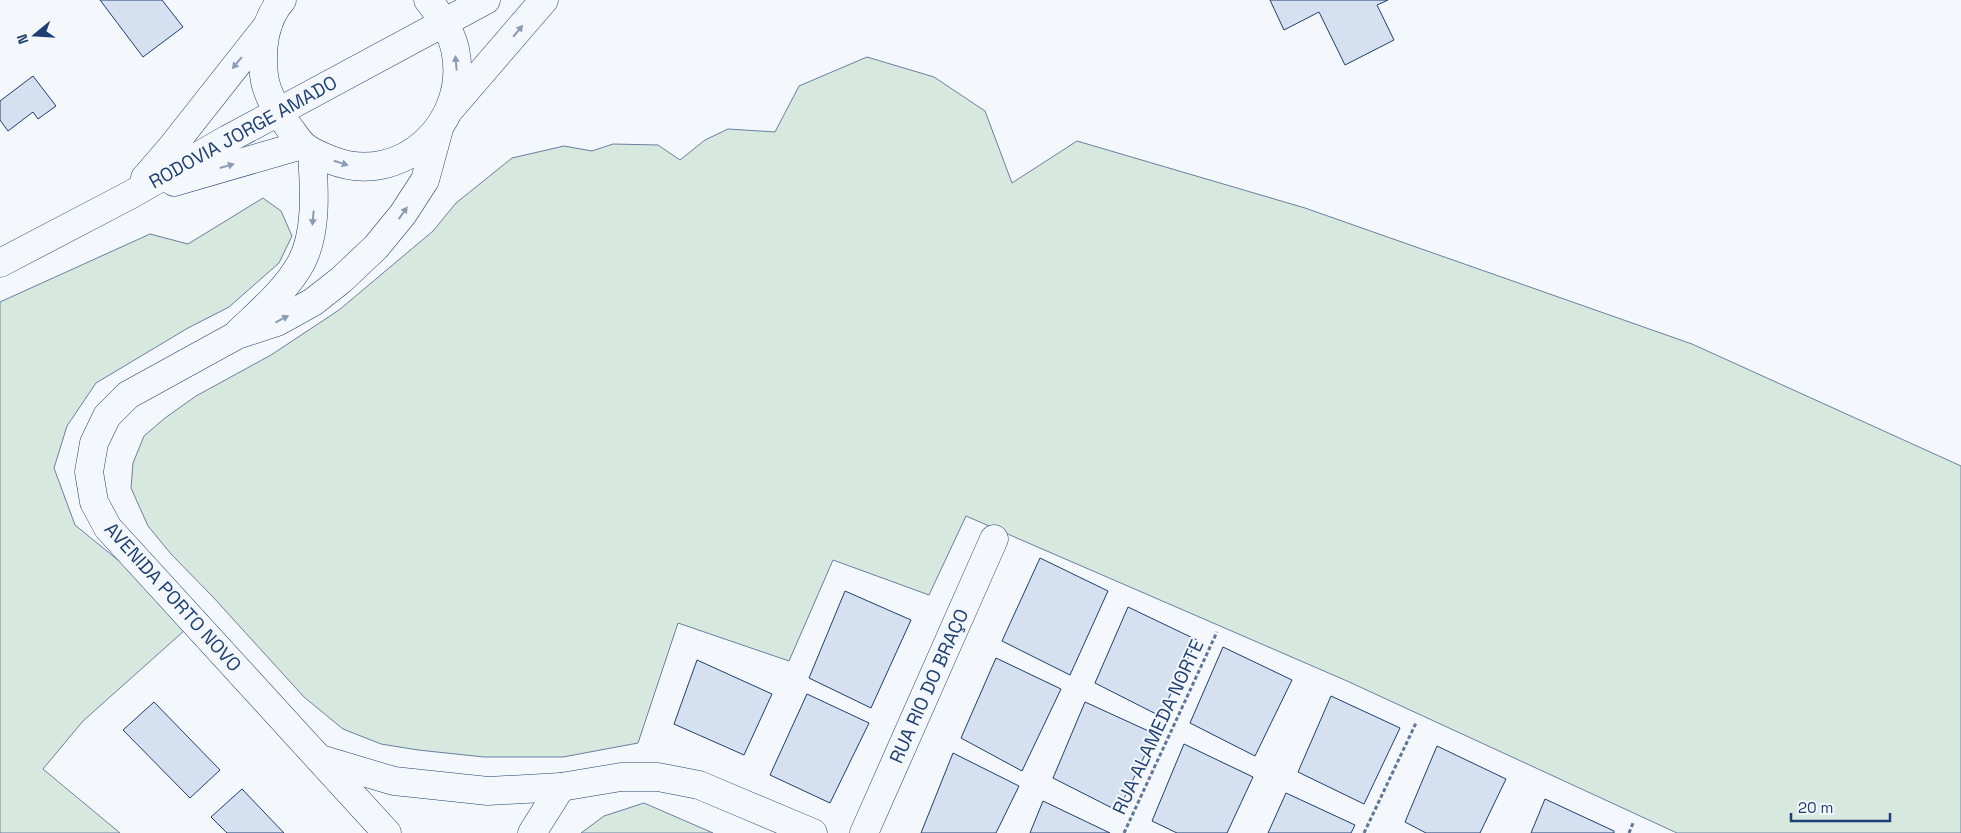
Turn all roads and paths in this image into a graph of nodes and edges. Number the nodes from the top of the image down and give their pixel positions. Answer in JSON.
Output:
{"nodes":[{"id":1,"x":428,"y":0,"type":"edge"},
{"id":2,"x":486,"y":0,"type":"edge"},
{"id":3,"x":544,"y":0,"type":"edge"},
{"id":4,"x":277,"y":7,"type":"edge"},
{"id":5,"x":444,"y":21,"type":"junction"},
{"id":6,"x":278,"y":113,"type":"junction"},
{"id":7,"x":445,"y":118,"type":"junction"},
{"id":8,"x":307,"y":149,"type":"junction"},
{"id":9,"x":130,"y":195,"type":"junction"},
{"id":10,"x":0,"y":263,"type":"edge"},
{"id":11,"x":237,"y":335,"type":"junction"},
{"id":12,"x":994,"y":538,"type":"dead end"},
{"id":13,"x":1217,"y":632,"type":"dead end"},
{"id":14,"x":1416,"y":723,"type":"dead end"},
{"id":15,"x":320,"y":759,"type":"junction"},
{"id":16,"x":562,"y":787,"type":"junction"},
{"id":17,"x":1633,"y":824,"type":"dead end"},
{"id":18,"x":387,"y":833,"type":"edge"},
{"id":19,"x":532,"y":833,"type":"edge"},
{"id":20,"x":813,"y":833,"type":"edge"},
{"id":21,"x":864,"y":833,"type":"edge"},
{"id":22,"x":1124,"y":833,"type":"edge"},
{"id":23,"x":1364,"y":833,"type":"edge"},
{"id":24,"x":1628,"y":833,"type":"edge"}],
"edges":[{"from":1,"to":5,"type":"street"},
{"from":2,"to":5,"type":"street","name":"RODOVIA JORGE AMADO"},
{"from":7,"to":3,"type":"street","one_way":true},
{"from":4,"to":6,"type":"street"},
{"from":4,"to":9,"type":"street","one_way":true},
{"from":5,"to":6,"type":"street","name":"RODOVIA JORGE AMADO"},
{"from":7,"to":5,"type":"street","one_way":true},
{"from":6,"to":8,"type":"street"},
{"from":6,"to":9,"type":"street","name":"RODOVIA JORGE AMADO"},
{"from":8,"to":7,"type":"street","one_way":true},
{"from":11,"to":7,"type":"street","one_way":true},
{"from":9,"to":8,"type":"street","one_way":true},
{"from":8,"to":11,"type":"street","one_way":true},
{"from":9,"to":10,"type":"street","name":"RODOVIA JORGE AMADO"},
{"from":11,"to":15,"type":"street","name":"AVENIDA PORTO NOVO"},
{"from":12,"to":21,"type":"street","name":"RUA RIO DO BRAÇO"},
{"from":13,"to":22,"type":"path","name":"RUA ALAMEDA NORTE"},
{"from":14,"to":23,"type":"path"},
{"from":15,"to":16,"type":"street"},
{"from":15,"to":18,"type":"street","name":"AVENIDA PORTO NOVO"},
{"from":16,"to":19,"type":"street"},
{"from":16,"to":20,"type":"street"},
{"from":17,"to":24,"type":"path"}]}
